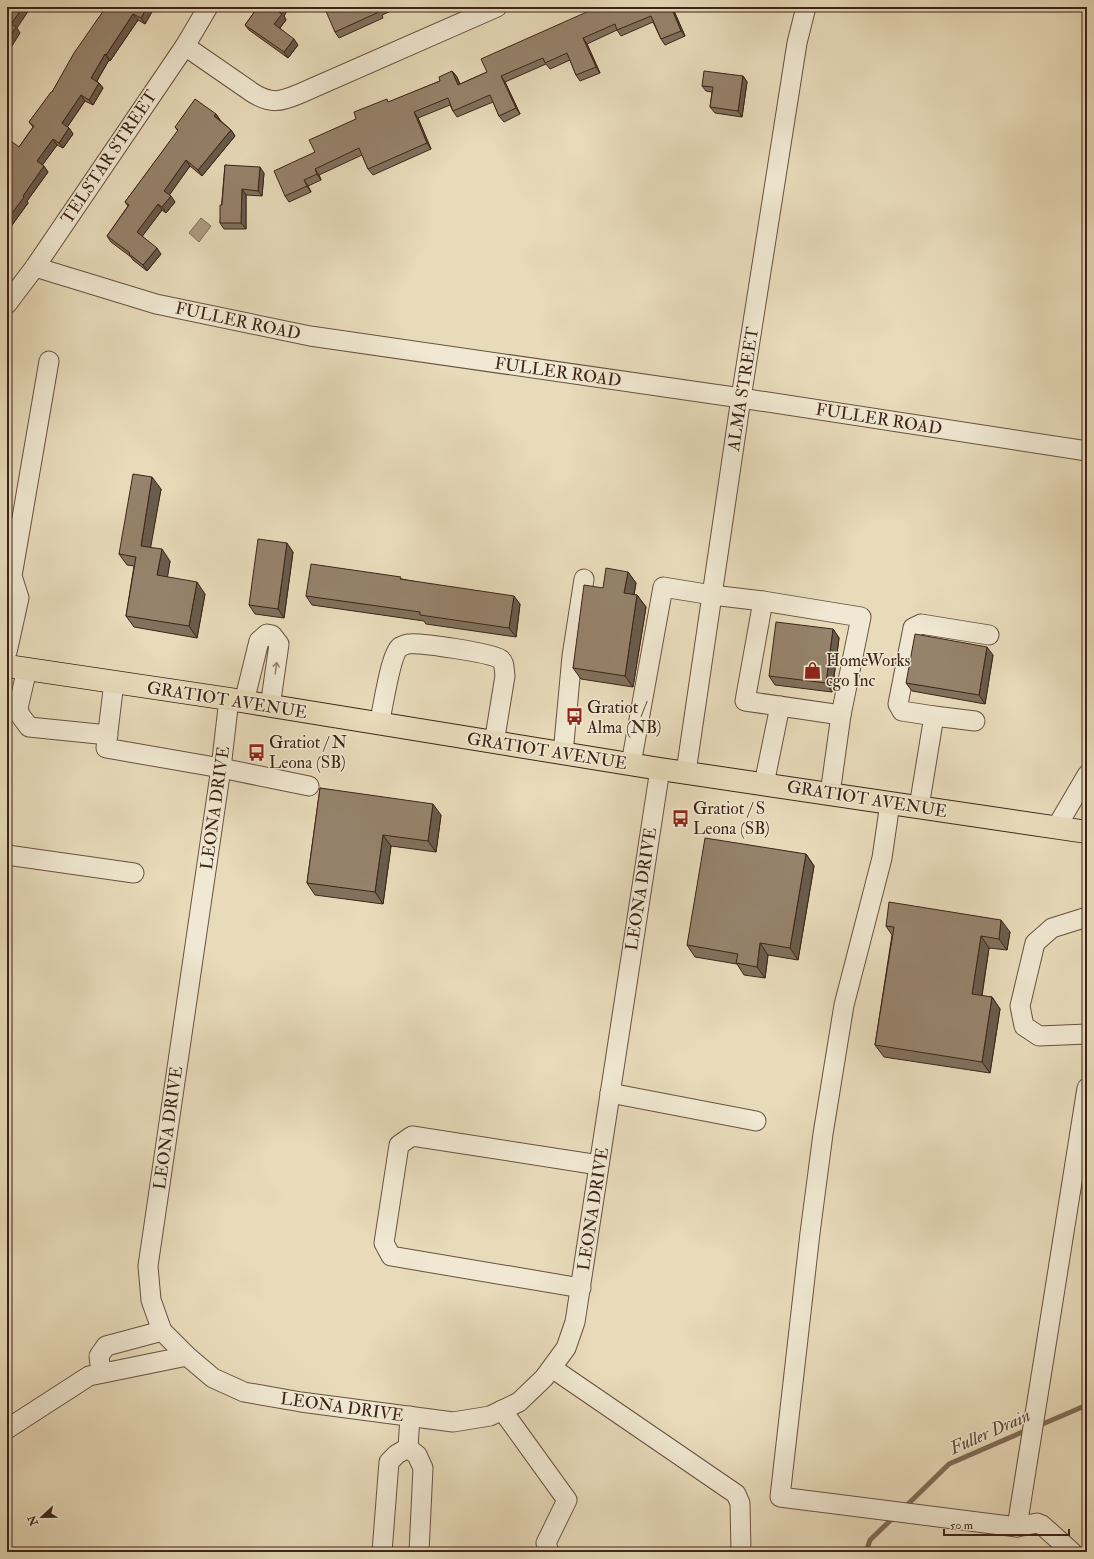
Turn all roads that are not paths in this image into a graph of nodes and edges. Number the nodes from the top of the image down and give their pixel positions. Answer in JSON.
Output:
{"nodes":[{"id":1,"x":208,"y":7,"type":"edge"},
{"id":2,"x":497,"y":7,"type":"edge"},
{"id":3,"x":806,"y":7,"type":"edge"},
{"id":4,"x":185,"y":46,"type":"junction"},
{"id":5,"x":35,"y":266,"type":"junction"},
{"id":6,"x":7,"y":304,"type":"edge"},
{"id":7,"x":49,"y":361,"type":"dead end"},
{"id":8,"x":741,"y":398,"type":"junction"},
{"id":9,"x":1087,"y":451,"type":"edge"},
{"id":10,"x":584,"y":579,"type":"dead end"},
{"id":11,"x":712,"y":595,"type":"junction"},
{"id":12,"x":763,"y":601,"type":"junction"},
{"id":13,"x":989,"y":635,"type":"dead end"},
{"id":14,"x":7,"y":652,"type":"edge"},
{"id":15,"x":17,"y":667,"type":"edge"},
{"id":16,"x":114,"y":682,"type":"junction"},
{"id":17,"x":237,"y":701,"type":"junction"},
{"id":18,"x":780,"y":706,"type":"junction"},
{"id":19,"x":270,"y":707,"type":"junction"},
{"id":20,"x":841,"y":715,"type":"junction"},
{"id":21,"x":934,"y":716,"type":"junction"},
{"id":22,"x":975,"y":721,"type":"dead end"},
{"id":23,"x":380,"y":724,"type":"junction"},
{"id":24,"x":108,"y":735,"type":"junction"},
{"id":25,"x":494,"y":742,"type":"junction"},
{"id":26,"x":563,"y":754,"type":"junction"},
{"id":27,"x":631,"y":764,"type":"junction"},
{"id":28,"x":221,"y":768,"type":"junction"},
{"id":29,"x":660,"y":769,"type":"junction"},
{"id":30,"x":686,"y":772,"type":"junction"},
{"id":31,"x":1087,"y":775,"type":"edge"},
{"id":32,"x":764,"y":784,"type":"junction"},
{"id":33,"x":309,"y":786,"type":"dead end"},
{"id":34,"x":830,"y":794,"type":"junction"},
{"id":35,"x":890,"y":803,"type":"junction"},
{"id":36,"x":919,"y":807,"type":"junction"},
{"id":37,"x":1056,"y":828,"type":"junction"},
{"id":38,"x":1087,"y":832,"type":"edge"},
{"id":39,"x":7,"y":855,"type":"edge"},
{"id":40,"x":134,"y":873,"type":"dead end"},
{"id":41,"x":1087,"y":917,"type":"edge"},
{"id":42,"x":1087,"y":1034,"type":"edge"},
{"id":43,"x":1087,"y":1088,"type":"edge"},
{"id":44,"x":610,"y":1093,"type":"junction"},
{"id":45,"x":756,"y":1121,"type":"dead end"},
{"id":46,"x":599,"y":1165,"type":"junction"},
{"id":47,"x":581,"y":1288,"type":"junction"},
{"id":48,"x":162,"y":1331,"type":"junction"},
{"id":49,"x":187,"y":1356,"type":"junction"},
{"id":50,"x":552,"y":1368,"type":"junction"},
{"id":51,"x":101,"y":1373,"type":"junction"},
{"id":52,"x":502,"y":1410,"type":"junction"},
{"id":53,"x":410,"y":1416,"type":"junction"},
{"id":54,"x":7,"y":1429,"type":"edge"},
{"id":55,"x":408,"y":1448,"type":"junction"},
{"id":56,"x":1016,"y":1527,"type":"junction"},
{"id":57,"x":382,"y":1552,"type":"edge"},
{"id":58,"x":419,"y":1552,"type":"edge"},
{"id":59,"x":549,"y":1552,"type":"edge"},
{"id":60,"x":741,"y":1552,"type":"edge"},
{"id":61,"x":1072,"y":1552,"type":"edge"}],
"edges":[{"from":1,"to":4,"type":"street","name":"TELSTAR STREET"},
{"from":2,"to":4,"type":"street"},
{"from":3,"to":8,"type":"street","name":"ALMA STREET"},
{"from":4,"to":5,"type":"street","name":"TELSTAR STREET"},
{"from":5,"to":6,"type":"street","name":"TELSTAR STREET"},
{"from":5,"to":8,"type":"street","name":"FULLER ROAD"},
{"from":7,"to":14,"type":"street"},
{"from":8,"to":9,"type":"street","name":"FULLER ROAD"},
{"from":8,"to":11,"type":"street","name":"ALMA STREET"},
{"from":10,"to":26,"type":"street"},
{"from":11,"to":12,"type":"street"},
{"from":11,"to":27,"type":"street"},
{"from":11,"to":30,"type":"street","name":"ALMA STREET"},
{"from":12,"to":18,"type":"street"},
{"from":12,"to":20,"type":"street"},
{"from":13,"to":21,"type":"street"},
{"from":15,"to":16,"type":"main road","name":"GRATIOT AVENUE"},
{"from":15,"to":24,"type":"street"},
{"from":16,"to":17,"type":"main road","name":"GRATIOT AVENUE"},
{"from":16,"to":24,"type":"street"},
{"from":17,"to":19,"type":"main road","name":"GRATIOT AVENUE"},
{"from":19,"to":17,"type":"street","name":"LEONA DRIVE","one_way":true},
{"from":17,"to":28,"type":"street","name":"LEONA DRIVE"},
{"from":18,"to":20,"type":"street"},
{"from":18,"to":32,"type":"street"},
{"from":19,"to":23,"type":"main road","name":"GRATIOT AVENUE"},
{"from":20,"to":34,"type":"street"},
{"from":21,"to":22,"type":"street"},
{"from":21,"to":36,"type":"street"},
{"from":23,"to":25,"type":"main road","name":"GRATIOT AVENUE"},
{"from":23,"to":25,"type":"street"},
{"from":24,"to":28,"type":"street"},
{"from":25,"to":26,"type":"main road","name":"GRATIOT AVENUE"},
{"from":26,"to":27,"type":"main road","name":"GRATIOT AVENUE"},
{"from":27,"to":29,"type":"main road","name":"GRATIOT AVENUE"},
{"from":28,"to":33,"type":"street"},
{"from":28,"to":48,"type":"street","name":"LEONA DRIVE"},
{"from":29,"to":30,"type":"main road","name":"GRATIOT AVENUE"},
{"from":29,"to":44,"type":"street","name":"LEONA DRIVE"},
{"from":30,"to":32,"type":"main road","name":"GRATIOT AVENUE"},
{"from":31,"to":37,"type":"street"},
{"from":32,"to":34,"type":"main road","name":"GRATIOT AVENUE"},
{"from":34,"to":35,"type":"main road","name":"GRATIOT AVENUE"},
{"from":35,"to":36,"type":"main road","name":"GRATIOT AVENUE"},
{"from":35,"to":56,"type":"street"},
{"from":36,"to":37,"type":"main road","name":"GRATIOT AVENUE"},
{"from":37,"to":38,"type":"main road","name":"GRATIOT AVENUE"},
{"from":39,"to":40,"type":"street"},
{"from":41,"to":42,"type":"street"},
{"from":43,"to":56,"type":"street"},
{"from":44,"to":45,"type":"street"},
{"from":44,"to":46,"type":"street","name":"LEONA DRIVE"},
{"from":46,"to":47,"type":"street","name":"LEONA DRIVE"},
{"from":46,"to":47,"type":"street"},
{"from":47,"to":50,"type":"street","name":"LEONA DRIVE"},
{"from":48,"to":49,"type":"street","name":"LEONA DRIVE"},
{"from":48,"to":51,"type":"street"},
{"from":49,"to":51,"type":"street"},
{"from":49,"to":53,"type":"street","name":"LEONA DRIVE"},
{"from":50,"to":52,"type":"street","name":"LEONA DRIVE"},
{"from":50,"to":60,"type":"street"},
{"from":51,"to":54,"type":"street"},
{"from":52,"to":53,"type":"street","name":"LEONA DRIVE"},
{"from":52,"to":59,"type":"street"},
{"from":53,"to":55,"type":"street"},
{"from":55,"to":57,"type":"street"},
{"from":55,"to":58,"type":"street"},
{"from":56,"to":61,"type":"street"}]}
